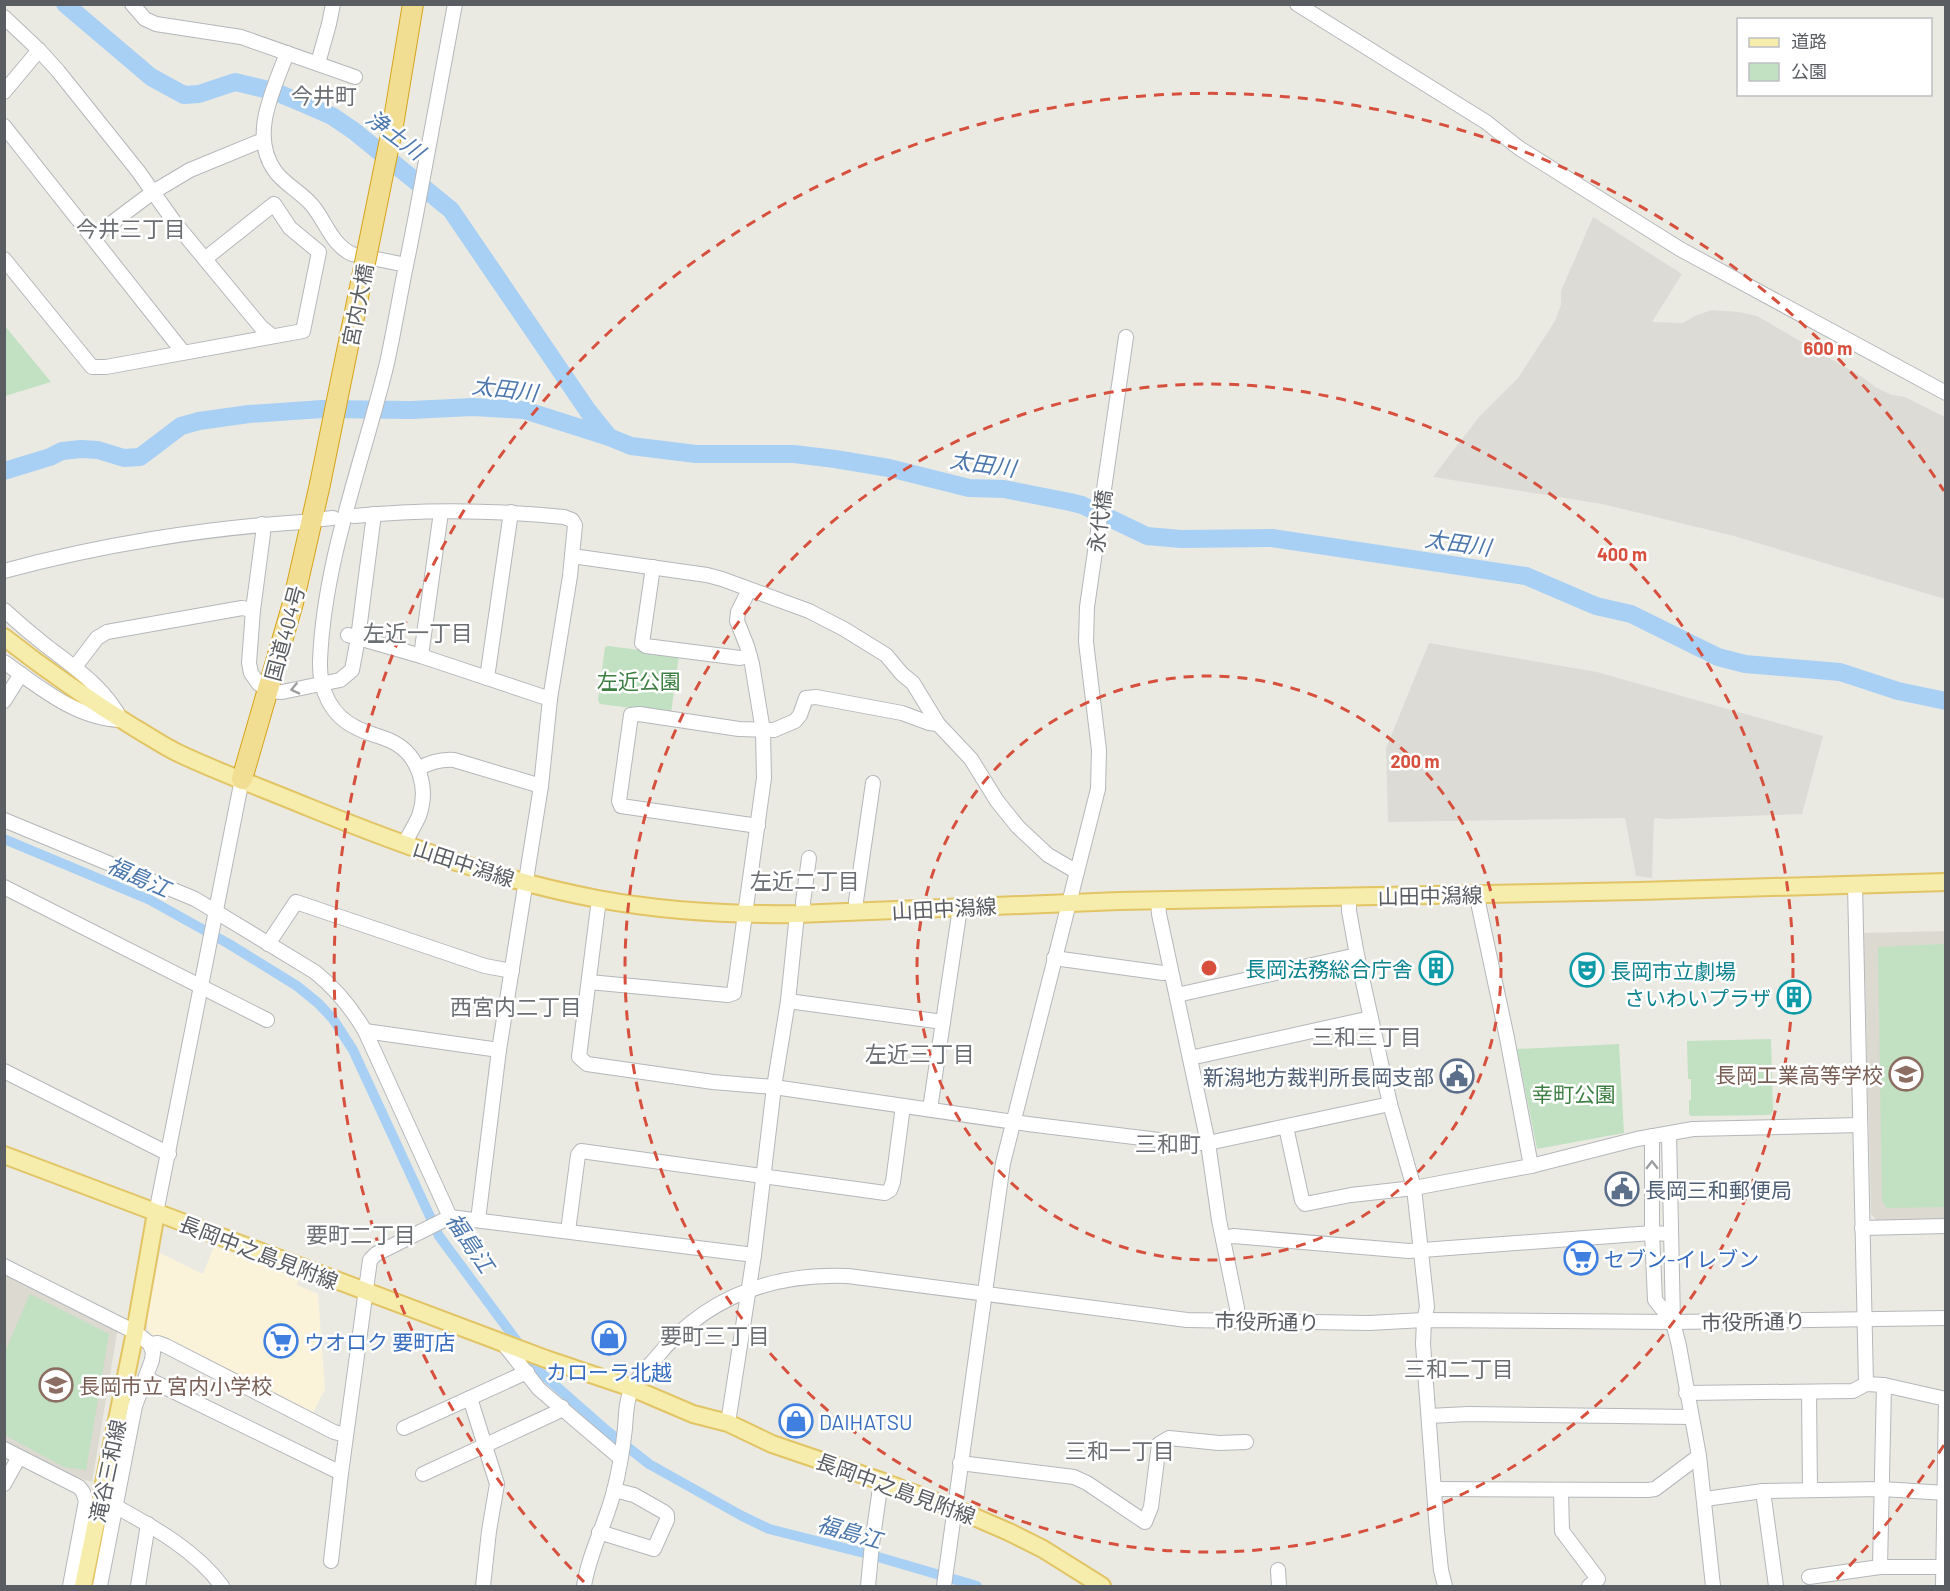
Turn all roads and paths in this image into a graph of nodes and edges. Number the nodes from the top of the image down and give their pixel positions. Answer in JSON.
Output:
{"nodes":[{"id":1,"x":132,"y":4,"type":"edge"},
{"id":2,"x":333,"y":4,"type":"edge"},
{"id":3,"x":413,"y":4,"type":"edge"},
{"id":4,"x":455,"y":4,"type":"edge"},
{"id":5,"x":1297,"y":4,"type":"edge"},
{"id":6,"x":4,"y":17,"type":"edge"},
{"id":7,"x":39,"y":50,"type":"junction"},
{"id":8,"x":287,"y":53,"type":"junction"},
{"id":9,"x":318,"y":63,"type":"junction"},
{"id":10,"x":355,"y":77,"type":"dead end"},
{"id":11,"x":4,"y":92,"type":"edge"},
{"id":12,"x":4,"y":126,"type":"edge"},
{"id":13,"x":263,"y":140,"type":"junction"},
{"id":14,"x":153,"y":192,"type":"junction"},
{"id":15,"x":93,"y":237,"type":"junction"},
{"id":16,"x":206,"y":258,"type":"junction"},
{"id":17,"x":4,"y":259,"type":"edge"},
{"id":18,"x":406,"y":265,"type":"junction"},
{"id":19,"x":272,"y":336,"type":"junction"},
{"id":20,"x":1126,"y":337,"type":"dead end"},
{"id":21,"x":183,"y":352,"type":"junction"},
{"id":22,"x":1946,"y":393,"type":"edge"},
{"id":23,"x":320,"y":484,"type":"joint"},
{"id":24,"x":441,"y":512,"type":"junction"},
{"id":25,"x":512,"y":512,"type":"junction"},
{"id":26,"x":374,"y":514,"type":"junction"},
{"id":27,"x":354,"y":516,"type":"dead end"},
{"id":28,"x":302,"y":522,"type":"dead end"},
{"id":29,"x":262,"y":524,"type":"junction"},
{"id":30,"x":572,"y":556,"type":"junction"},
{"id":31,"x":653,"y":567,"type":"junction"},
{"id":32,"x":4,"y":571,"type":"edge"},
{"id":33,"x":749,"y":590,"type":"junction"},
{"id":34,"x":4,"y":610,"type":"edge"},
{"id":35,"x":253,"y":610,"type":"junction"},
{"id":36,"x":353,"y":636,"type":"junction"},
{"id":37,"x":4,"y":637,"type":"edge"},
{"id":38,"x":421,"y":656,"type":"junction"},
{"id":39,"x":750,"y":656,"type":"junction"},
{"id":40,"x":4,"y":662,"type":"edge"},
{"id":41,"x":75,"y":667,"type":"junction"},
{"id":42,"x":21,"y":674,"type":"junction"},
{"id":43,"x":487,"y":678,"type":"junction"},
{"id":44,"x":322,"y":684,"type":"junction"},
{"id":45,"x":268,"y":691,"type":"junction"},
{"id":46,"x":550,"y":699,"type":"junction"},
{"id":47,"x":4,"y":701,"type":"edge"},
{"id":48,"x":121,"y":720,"type":"junction"},
{"id":49,"x":938,"y":724,"type":"junction"},
{"id":50,"x":763,"y":730,"type":"junction"},
{"id":51,"x":418,"y":769,"type":"junction"},
{"id":52,"x":242,"y":780,"type":"junction"},
{"id":53,"x":873,"y":783,"type":"dead end"},
{"id":54,"x":541,"y":786,"type":"junction"},
{"id":55,"x":4,"y":820,"type":"edge"},
{"id":56,"x":758,"y":826,"type":"junction"},
{"id":57,"x":404,"y":844,"type":"junction"},
{"id":58,"x":809,"y":858,"type":"dead end"},
{"id":59,"x":1077,"y":872,"type":"junction"},
{"id":60,"x":1946,"y":882,"type":"edge"},
{"id":61,"x":526,"y":883,"type":"junction"},
{"id":62,"x":1855,"y":884,"type":"junction"},
{"id":63,"x":4,"y":887,"type":"edge"},
{"id":64,"x":1478,"y":894,"type":"junction"},
{"id":65,"x":1348,"y":897,"type":"junction"},
{"id":66,"x":599,"y":899,"type":"junction"},
{"id":67,"x":1158,"y":901,"type":"junction"},
{"id":68,"x":1068,"y":903,"type":"junction"},
{"id":69,"x":960,"y":908,"type":"junction"},
{"id":70,"x":856,"y":912,"type":"junction"},
{"id":71,"x":214,"y":914,"type":"junction"},
{"id":72,"x":746,"y":914,"type":"junction"},
{"id":73,"x":800,"y":914,"type":"junction"},
{"id":74,"x":268,"y":944,"type":"junction"},
{"id":75,"x":1357,"y":955,"type":"junction"},
{"id":76,"x":1054,"y":958,"type":"junction"},
{"id":77,"x":512,"y":970,"type":"junction"},
{"id":78,"x":1171,"y":972,"type":"junction"},
{"id":79,"x":589,"y":982,"type":"junction"},
{"id":80,"x":200,"y":987,"type":"junction"},
{"id":81,"x":1177,"y":995,"type":"junction"},
{"id":82,"x":788,"y":1002,"type":"junction"},
{"id":83,"x":1371,"y":1018,"type":"junction"},
{"id":84,"x":267,"y":1020,"type":"dead end"},
{"id":85,"x":943,"y":1022,"type":"junction"},
{"id":86,"x":364,"y":1031,"type":"junction"},
{"id":87,"x":499,"y":1050,"type":"junction"},
{"id":88,"x":1190,"y":1058,"type":"junction"},
{"id":89,"x":4,"y":1071,"type":"edge"},
{"id":90,"x":774,"y":1087,"type":"junction"},
{"id":91,"x":1390,"y":1104,"type":"junction"},
{"id":92,"x":903,"y":1106,"type":"junction"},
{"id":93,"x":930,"y":1109,"type":"junction"},
{"id":94,"x":1013,"y":1122,"type":"junction"},
{"id":95,"x":1860,"y":1125,"type":"junction"},
{"id":96,"x":1286,"y":1127,"type":"junction"},
{"id":97,"x":1669,"y":1134,"type":"junction"},
{"id":98,"x":1652,"y":1136,"type":"junction"},
{"id":99,"x":1208,"y":1143,"type":"junction"},
{"id":100,"x":169,"y":1154,"type":"junction"},
{"id":101,"x":4,"y":1155,"type":"edge"},
{"id":102,"x":1532,"y":1166,"type":"junction"},
{"id":103,"x":764,"y":1175,"type":"junction"},
{"id":104,"x":1414,"y":1188,"type":"junction"},
{"id":105,"x":156,"y":1213,"type":"junction"},
{"id":106,"x":447,"y":1219,"type":"junction"},
{"id":107,"x":478,"y":1220,"type":"junction"},
{"id":108,"x":1946,"y":1226,"type":"edge"},
{"id":109,"x":1862,"y":1228,"type":"junction"},
{"id":110,"x":568,"y":1231,"type":"junction"},
{"id":111,"x":1652,"y":1233,"type":"junction"},
{"id":112,"x":1670,"y":1234,"type":"junction"},
{"id":113,"x":1223,"y":1238,"type":"junction"},
{"id":114,"x":1421,"y":1250,"type":"junction"},
{"id":115,"x":754,"y":1255,"type":"junction"},
{"id":116,"x":4,"y":1266,"type":"edge"},
{"id":117,"x":748,"y":1290,"type":"junction"},
{"id":118,"x":366,"y":1292,"type":"junction"},
{"id":119,"x":985,"y":1293,"type":"junction"},
{"id":120,"x":1946,"y":1318,"type":"edge"},
{"id":121,"x":1864,"y":1319,"type":"junction"},
{"id":122,"x":1238,"y":1320,"type":"junction"},
{"id":123,"x":1424,"y":1320,"type":"junction"},
{"id":124,"x":1673,"y":1322,"type":"junction"},
{"id":125,"x":135,"y":1332,"type":"junction"},
{"id":126,"x":150,"y":1344,"type":"junction"},
{"id":127,"x":508,"y":1345,"type":"junction"},
{"id":128,"x":527,"y":1372,"type":"junction"},
{"id":129,"x":146,"y":1378,"type":"junction"},
{"id":130,"x":1866,"y":1384,"type":"junction"},
{"id":131,"x":1884,"y":1384,"type":"junction"},
{"id":132,"x":632,"y":1388,"type":"junction"},
{"id":133,"x":1809,"y":1392,"type":"junction"},
{"id":134,"x":1686,"y":1393,"type":"junction"},
{"id":135,"x":470,"y":1398,"type":"junction"},
{"id":136,"x":1946,"y":1399,"type":"edge"},
{"id":137,"x":562,"y":1407,"type":"junction"},
{"id":138,"x":1429,"y":1416,"type":"junction"},
{"id":139,"x":1691,"y":1417,"type":"junction"},
{"id":140,"x":728,"y":1423,"type":"junction"},
{"id":141,"x":404,"y":1428,"type":"dead end"},
{"id":142,"x":346,"y":1435,"type":"junction"},
{"id":143,"x":1246,"y":1442,"type":"dead end"},
{"id":144,"x":485,"y":1446,"type":"junction"},
{"id":145,"x":4,"y":1449,"type":"edge"},
{"id":146,"x":621,"y":1454,"type":"junction"},
{"id":147,"x":1699,"y":1456,"type":"junction"},
{"id":148,"x":19,"y":1457,"type":"junction"},
{"id":149,"x":960,"y":1462,"type":"junction"},
{"id":150,"x":341,"y":1473,"type":"junction"},
{"id":151,"x":423,"y":1474,"type":"dead end"},
{"id":152,"x":881,"y":1481,"type":"junction"},
{"id":153,"x":4,"y":1484,"type":"edge"},
{"id":154,"x":1435,"y":1489,"type":"junction"},
{"id":155,"x":614,"y":1490,"type":"junction"},
{"id":156,"x":1810,"y":1490,"type":"junction"},
{"id":157,"x":1882,"y":1490,"type":"junction"},
{"id":158,"x":1561,"y":1491,"type":"junction"},
{"id":159,"x":1763,"y":1491,"type":"junction"},
{"id":160,"x":1945,"y":1493,"type":"edge"},
{"id":161,"x":1705,"y":1499,"type":"junction"},
{"id":162,"x":116,"y":1506,"type":"junction"},
{"id":163,"x":956,"y":1509,"type":"junction"},
{"id":164,"x":148,"y":1524,"type":"junction"},
{"id":165,"x":599,"y":1532,"type":"junction"},
{"id":166,"x":331,"y":1561,"type":"dead end"},
{"id":167,"x":1880,"y":1567,"type":"junction"},
{"id":168,"x":1944,"y":1567,"type":"edge"},
{"id":169,"x":1278,"y":1570,"type":"dead end"},
{"id":170,"x":1809,"y":1577,"type":"dead end"},
{"id":171,"x":219,"y":1585,"type":"edge"},
{"id":172,"x":944,"y":1586,"type":"edge"},
{"id":173,"x":70,"y":1587,"type":"edge"},
{"id":174,"x":83,"y":1587,"type":"edge"},
{"id":175,"x":100,"y":1587,"type":"edge"},
{"id":176,"x":138,"y":1587,"type":"edge"},
{"id":177,"x":483,"y":1587,"type":"edge"},
{"id":178,"x":584,"y":1587,"type":"edge"},
{"id":179,"x":868,"y":1587,"type":"edge"},
{"id":180,"x":1102,"y":1587,"type":"edge"},
{"id":181,"x":1279,"y":1587,"type":"edge"},
{"id":182,"x":1445,"y":1587,"type":"edge"},
{"id":183,"x":1589,"y":1587,"type":"edge"},
{"id":184,"x":1713,"y":1587,"type":"edge"},
{"id":185,"x":1776,"y":1587,"type":"edge"},
{"id":186,"x":1943,"y":1587,"type":"edge"}],
"edges":[{"from":1,"to":8,"type":"street"},
{"from":2,"to":9,"type":"street"},
{"from":3,"to":23,"type":"highway","name":"宮内大橋","bridge":true},
{"from":4,"to":18,"type":"street"},
{"from":5,"to":22,"type":"street"},
{"from":6,"to":7,"type":"street"},
{"from":7,"to":11,"type":"street"},
{"from":7,"to":14,"type":"street"},
{"from":8,"to":9,"type":"street"},
{"from":8,"to":13,"type":"street"},
{"from":9,"to":10,"type":"street"},
{"from":12,"to":15,"type":"street"},
{"from":13,"to":14,"type":"street"},
{"from":13,"to":18,"type":"street"},
{"from":14,"to":15,"type":"street"},
{"from":14,"to":16,"type":"street"},
{"from":15,"to":21,"type":"street"},
{"from":16,"to":19,"type":"street"},
{"from":16,"to":19,"type":"street"},
{"from":17,"to":21,"type":"street"},
{"from":18,"to":44,"type":"street"},
{"from":19,"to":21,"type":"street"},
{"from":20,"to":59,"type":"street","name":"永代橋"},
{"from":23,"to":45,"type":"highway","name":"国道404号"},
{"from":24,"to":25,"type":"street"},
{"from":24,"to":26,"type":"street"},
{"from":24,"to":38,"type":"street"},
{"from":25,"to":30,"type":"street"},
{"from":25,"to":43,"type":"street"},
{"from":26,"to":27,"type":"street"},
{"from":26,"to":36,"type":"street"},
{"from":28,"to":29,"type":"street"},
{"from":29,"to":32,"type":"street"},
{"from":29,"to":35,"type":"street"},
{"from":30,"to":31,"type":"street"},
{"from":30,"to":46,"type":"street"},
{"from":31,"to":33,"type":"street"},
{"from":31,"to":39,"type":"street"},
{"from":33,"to":39,"type":"street"},
{"from":33,"to":49,"type":"street"},
{"from":34,"to":41,"type":"street"},
{"from":35,"to":41,"type":"street"},
{"from":35,"to":45,"type":"street"},
{"from":36,"to":38,"type":"street"},
{"from":36,"to":44,"type":"street"},
{"from":37,"to":48,"type":"main road","name":"山田中潟線"},
{"from":38,"to":43,"type":"street"},
{"from":39,"to":50,"type":"street"},
{"from":40,"to":42,"type":"street"},
{"from":41,"to":48,"type":"street"},
{"from":42,"to":47,"type":"street"},
{"from":42,"to":48,"type":"street"},
{"from":43,"to":46,"type":"street"},
{"from":44,"to":45,"type":"street","one_way":true},
{"from":44,"to":51,"type":"street"},
{"from":45,"to":52,"type":"highway","name":"国道404号"},
{"from":46,"to":54,"type":"street"},
{"from":48,"to":52,"type":"main road","name":"山田中潟線"},
{"from":49,"to":50,"type":"street"},
{"from":49,"to":59,"type":"street"},
{"from":50,"to":56,"type":"street"},
{"from":50,"to":56,"type":"street"},
{"from":51,"to":54,"type":"street"},
{"from":51,"to":57,"type":"street"},
{"from":52,"to":57,"type":"main road","name":"山田中潟線"},
{"from":52,"to":71,"type":"street"},
{"from":53,"to":70,"type":"street"},
{"from":54,"to":61,"type":"street"},
{"from":55,"to":71,"type":"street"},
{"from":56,"to":72,"type":"street"},
{"from":57,"to":61,"type":"main road","name":"山田中潟線"},
{"from":58,"to":73,"type":"street"},
{"from":59,"to":68,"type":"street","name":"永代橋"},
{"from":60,"to":62,"type":"main road","name":"山田中潟線"},
{"from":61,"to":66,"type":"main road","name":"山田中潟線"},
{"from":61,"to":77,"type":"street"},
{"from":62,"to":64,"type":"main road","name":"山田中潟線"},
{"from":62,"to":95,"type":"street"},
{"from":63,"to":80,"type":"street"},
{"from":64,"to":65,"type":"main road","name":"山田中潟線"},
{"from":64,"to":102,"type":"street"},
{"from":65,"to":67,"type":"main road","name":"山田中潟線"},
{"from":65,"to":75,"type":"street"},
{"from":66,"to":72,"type":"main road","name":"山田中潟線"},
{"from":66,"to":79,"type":"street"},
{"from":67,"to":68,"type":"main road","name":"山田中潟線"},
{"from":67,"to":78,"type":"street"},
{"from":68,"to":69,"type":"main road","name":"山田中潟線"},
{"from":68,"to":76,"type":"street","name":"永代橋"},
{"from":69,"to":70,"type":"main road","name":"山田中潟線"},
{"from":69,"to":85,"type":"street"},
{"from":70,"to":73,"type":"main road","name":"山田中潟線"},
{"from":71,"to":74,"type":"street"},
{"from":71,"to":80,"type":"street"},
{"from":72,"to":73,"type":"main road","name":"山田中潟線"},
{"from":72,"to":79,"type":"street"},
{"from":73,"to":82,"type":"street"},
{"from":74,"to":77,"type":"street"},
{"from":74,"to":86,"type":"street"},
{"from":75,"to":81,"type":"street"},
{"from":75,"to":83,"type":"street"},
{"from":76,"to":78,"type":"street"},
{"from":76,"to":94,"type":"street","name":"永代橋"},
{"from":77,"to":87,"type":"street"},
{"from":78,"to":81,"type":"street"},
{"from":79,"to":90,"type":"street"},
{"from":80,"to":84,"type":"street"},
{"from":80,"to":100,"type":"street"},
{"from":81,"to":88,"type":"street"},
{"from":82,"to":85,"type":"street"},
{"from":82,"to":90,"type":"street"},
{"from":83,"to":88,"type":"street"},
{"from":83,"to":91,"type":"street"},
{"from":85,"to":93,"type":"street"},
{"from":86,"to":87,"type":"street"},
{"from":86,"to":106,"type":"street"},
{"from":87,"to":107,"type":"street"},
{"from":88,"to":99,"type":"street"},
{"from":89,"to":100,"type":"street"},
{"from":90,"to":92,"type":"street"},
{"from":90,"to":103,"type":"street"},
{"from":91,"to":96,"type":"street"},
{"from":91,"to":104,"type":"street"},
{"from":92,"to":93,"type":"street"},
{"from":92,"to":103,"type":"street"},
{"from":93,"to":94,"type":"street"},
{"from":94,"to":99,"type":"street"},
{"from":94,"to":119,"type":"street","name":"永代橋"},
{"from":95,"to":97,"type":"street"},
{"from":95,"to":109,"type":"street"},
{"from":96,"to":99,"type":"street"},
{"from":96,"to":104,"type":"street"},
{"from":97,"to":98,"type":"street"},
{"from":97,"to":112,"type":"street"},
{"from":98,"to":102,"type":"street"},
{"from":111,"to":98,"type":"street","one_way":true},
{"from":99,"to":113,"type":"street"},
{"from":100,"to":105,"type":"street"},
{"from":101,"to":105,"type":"main road","name":"長岡中之島見附線"},
{"from":102,"to":104,"type":"street"},
{"from":103,"to":110,"type":"street"},
{"from":103,"to":115,"type":"street"},
{"from":104,"to":114,"type":"street"},
{"from":105,"to":118,"type":"main road","name":"長岡中之島見附線"},
{"from":105,"to":125,"type":"main road","name":"滝谷三和線"},
{"from":106,"to":107,"type":"street"},
{"from":106,"to":118,"type":"street"},
{"from":107,"to":110,"type":"street"},
{"from":108,"to":109,"type":"street"},
{"from":109,"to":121,"type":"street"},
{"from":110,"to":115,"type":"street"},
{"from":111,"to":112,"type":"street"},
{"from":111,"to":114,"type":"street"},
{"from":111,"to":124,"type":"street"},
{"from":112,"to":124,"type":"street"},
{"from":113,"to":114,"type":"street"},
{"from":113,"to":122,"type":"street"},
{"from":114,"to":123,"type":"street"},
{"from":115,"to":117,"type":"street"},
{"from":116,"to":125,"type":"street"},
{"from":117,"to":119,"type":"street","name":"市役所通り"},
{"from":117,"to":132,"type":"street","name":"市役所通り"},
{"from":117,"to":140,"type":"street"},
{"from":118,"to":127,"type":"main road","name":"長岡中之島見附線"},
{"from":118,"to":142,"type":"street"},
{"from":119,"to":122,"type":"street","name":"市役所通り"},
{"from":119,"to":149,"type":"street","name":"永代橋"},
{"from":120,"to":121,"type":"street","name":"市役所通り"},
{"from":121,"to":124,"type":"street","name":"市役所通り"},
{"from":121,"to":130,"type":"street"},
{"from":122,"to":123,"type":"street","name":"市役所通り"},
{"from":123,"to":124,"type":"street","name":"市役所通り"},
{"from":123,"to":138,"type":"street"},
{"from":124,"to":134,"type":"street"},
{"from":125,"to":126,"type":"street"},
{"from":125,"to":174,"type":"main road","name":"滝谷三和線"},
{"from":126,"to":129,"type":"street"},
{"from":126,"to":142,"type":"street"},
{"from":127,"to":128,"type":"street"},
{"from":127,"to":132,"type":"main road","name":"長岡中之島見附線"},
{"from":128,"to":135,"type":"street"},
{"from":128,"to":137,"type":"street"},
{"from":129,"to":150,"type":"street"},
{"from":129,"to":162,"type":"street"},
{"from":130,"to":131,"type":"street"},
{"from":130,"to":133,"type":"street"},
{"from":131,"to":136,"type":"street"},
{"from":131,"to":157,"type":"street"},
{"from":132,"to":140,"type":"main road","name":"長岡中之島見附線"},
{"from":132,"to":146,"type":"street"},
{"from":133,"to":134,"type":"street"},
{"from":133,"to":156,"type":"street"},
{"from":134,"to":139,"type":"street"},
{"from":135,"to":141,"type":"street"},
{"from":135,"to":144,"type":"street"},
{"from":136,"to":160,"type":"street"},
{"from":137,"to":144,"type":"street"},
{"from":137,"to":146,"type":"street"},
{"from":138,"to":139,"type":"street"},
{"from":138,"to":154,"type":"street"},
{"from":139,"to":147,"type":"street"},
{"from":140,"to":152,"type":"main road","name":"長岡中之島見附線"},
{"from":142,"to":150,"type":"street"},
{"from":143,"to":149,"type":"street"},
{"from":144,"to":151,"type":"street"},
{"from":144,"to":177,"type":"street"},
{"from":145,"to":148,"type":"street"},
{"from":146,"to":155,"type":"street"},
{"from":147,"to":158,"type":"street"},
{"from":147,"to":161,"type":"street"},
{"from":148,"to":153,"type":"street"},
{"from":148,"to":173,"type":"street"},
{"from":149,"to":163,"type":"street","name":"永代橋"},
{"from":150,"to":166,"type":"street"},
{"from":152,"to":163,"type":"main road","name":"長岡中之島見附線"},
{"from":152,"to":179,"type":"street"},
{"from":154,"to":158,"type":"street"},
{"from":154,"to":182,"type":"street"},
{"from":155,"to":165,"type":"street"},
{"from":155,"to":165,"type":"street"},
{"from":156,"to":157,"type":"street"},
{"from":156,"to":159,"type":"street"},
{"from":157,"to":160,"type":"street"},
{"from":157,"to":167,"type":"street"},
{"from":158,"to":183,"type":"street"},
{"from":159,"to":161,"type":"street"},
{"from":159,"to":185,"type":"street"},
{"from":160,"to":168,"type":"street"},
{"from":161,"to":184,"type":"street"},
{"from":162,"to":164,"type":"street"},
{"from":162,"to":175,"type":"street"},
{"from":163,"to":172,"type":"street","name":"永代橋"},
{"from":163,"to":180,"type":"main road","name":"長岡中之島見附線"},
{"from":164,"to":171,"type":"street"},
{"from":164,"to":176,"type":"street"},
{"from":165,"to":178,"type":"street"},
{"from":167,"to":168,"type":"street"},
{"from":167,"to":170,"type":"street"},
{"from":168,"to":186,"type":"street"},
{"from":169,"to":181,"type":"street"}]}
